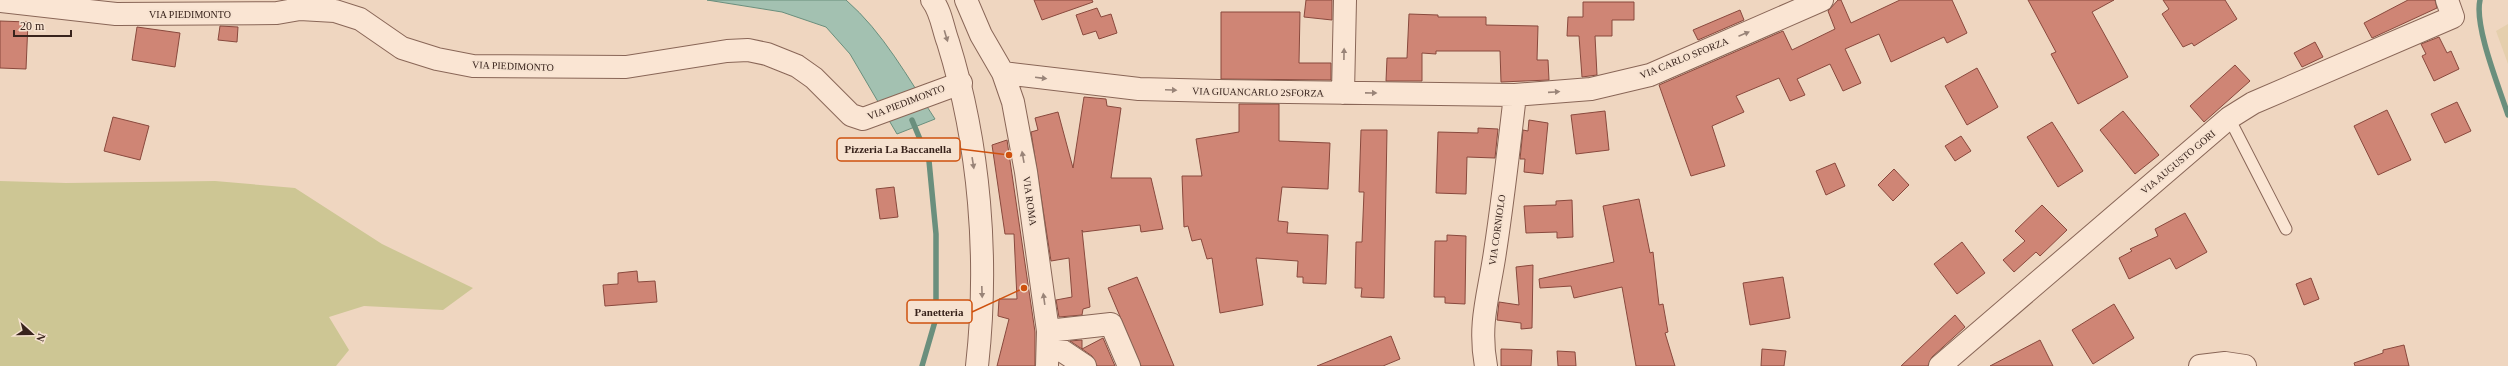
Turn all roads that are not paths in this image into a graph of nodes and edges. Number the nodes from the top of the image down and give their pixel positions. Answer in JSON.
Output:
{"nodes":[{"id":1,"x":932,"y":0,"type":"edge"},
{"id":2,"x":966,"y":0,"type":"edge"},
{"id":3,"x":1345,"y":0,"type":"edge"},
{"id":4,"x":1822,"y":0,"type":"edge"},
{"id":5,"x":0,"y":1,"type":"edge"},
{"id":6,"x":2450,"y":8,"type":"edge"},
{"id":7,"x":1003,"y":73,"type":"junction"},
{"id":8,"x":952,"y":85,"type":"junction"},
{"id":9,"x":1343,"y":93,"type":"junction"},
{"id":10,"x":1515,"y":94,"type":"junction"},
{"id":11,"x":2229,"y":118,"type":"junction"},
{"id":12,"x":2286,"y":229,"type":"dead end"},
{"id":13,"x":1048,"y":337,"type":"junction"},
{"id":14,"x":977,"y":366,"type":"edge"},
{"id":15,"x":1047,"y":366,"type":"edge"},
{"id":16,"x":1085,"y":366,"type":"edge"},
{"id":17,"x":1129,"y":366,"type":"edge"},
{"id":18,"x":1486,"y":366,"type":"edge"},
{"id":19,"x":1940,"y":366,"type":"edge"},
{"id":20,"x":2200,"y":366,"type":"edge"},
{"id":21,"x":2245,"y":366,"type":"edge"}],
"edges":[{"from":1,"to":8,"type":"street","one_way":true},
{"from":2,"to":7,"type":"street","name":"VIA ROMA"},
{"from":9,"to":3,"type":"street","one_way":true},
{"from":10,"to":4,"type":"street","name":"VIA CARLO SFORZA","one_way":true},
{"from":5,"to":8,"type":"street","name":"VIA PIEDIMONTO"},
{"from":6,"to":11,"type":"street","name":"VIA AUGUSTO GORI"},
{"from":7,"to":9,"type":"street","name":"VIA GIUANCARLO 2SFORZA","one_way":true},
{"from":13,"to":7,"type":"street","name":"VIA ROMA","one_way":true},
{"from":8,"to":14,"type":"street","one_way":true},
{"from":9,"to":10,"type":"street","name":"VIA GIUANCARLO 2SFORZA","one_way":true},
{"from":10,"to":18,"type":"street","name":"VIA CORNIOLO"},
{"from":11,"to":12,"type":"lane"},
{"from":11,"to":19,"type":"street","name":"VIA AUGUSTO GORI"},
{"from":13,"to":15,"type":"street","name":"VIA ROMA"},
{"from":13,"to":16,"type":"street"},
{"from":13,"to":17,"type":"street"},
{"from":20,"to":21,"type":"street"}]}
